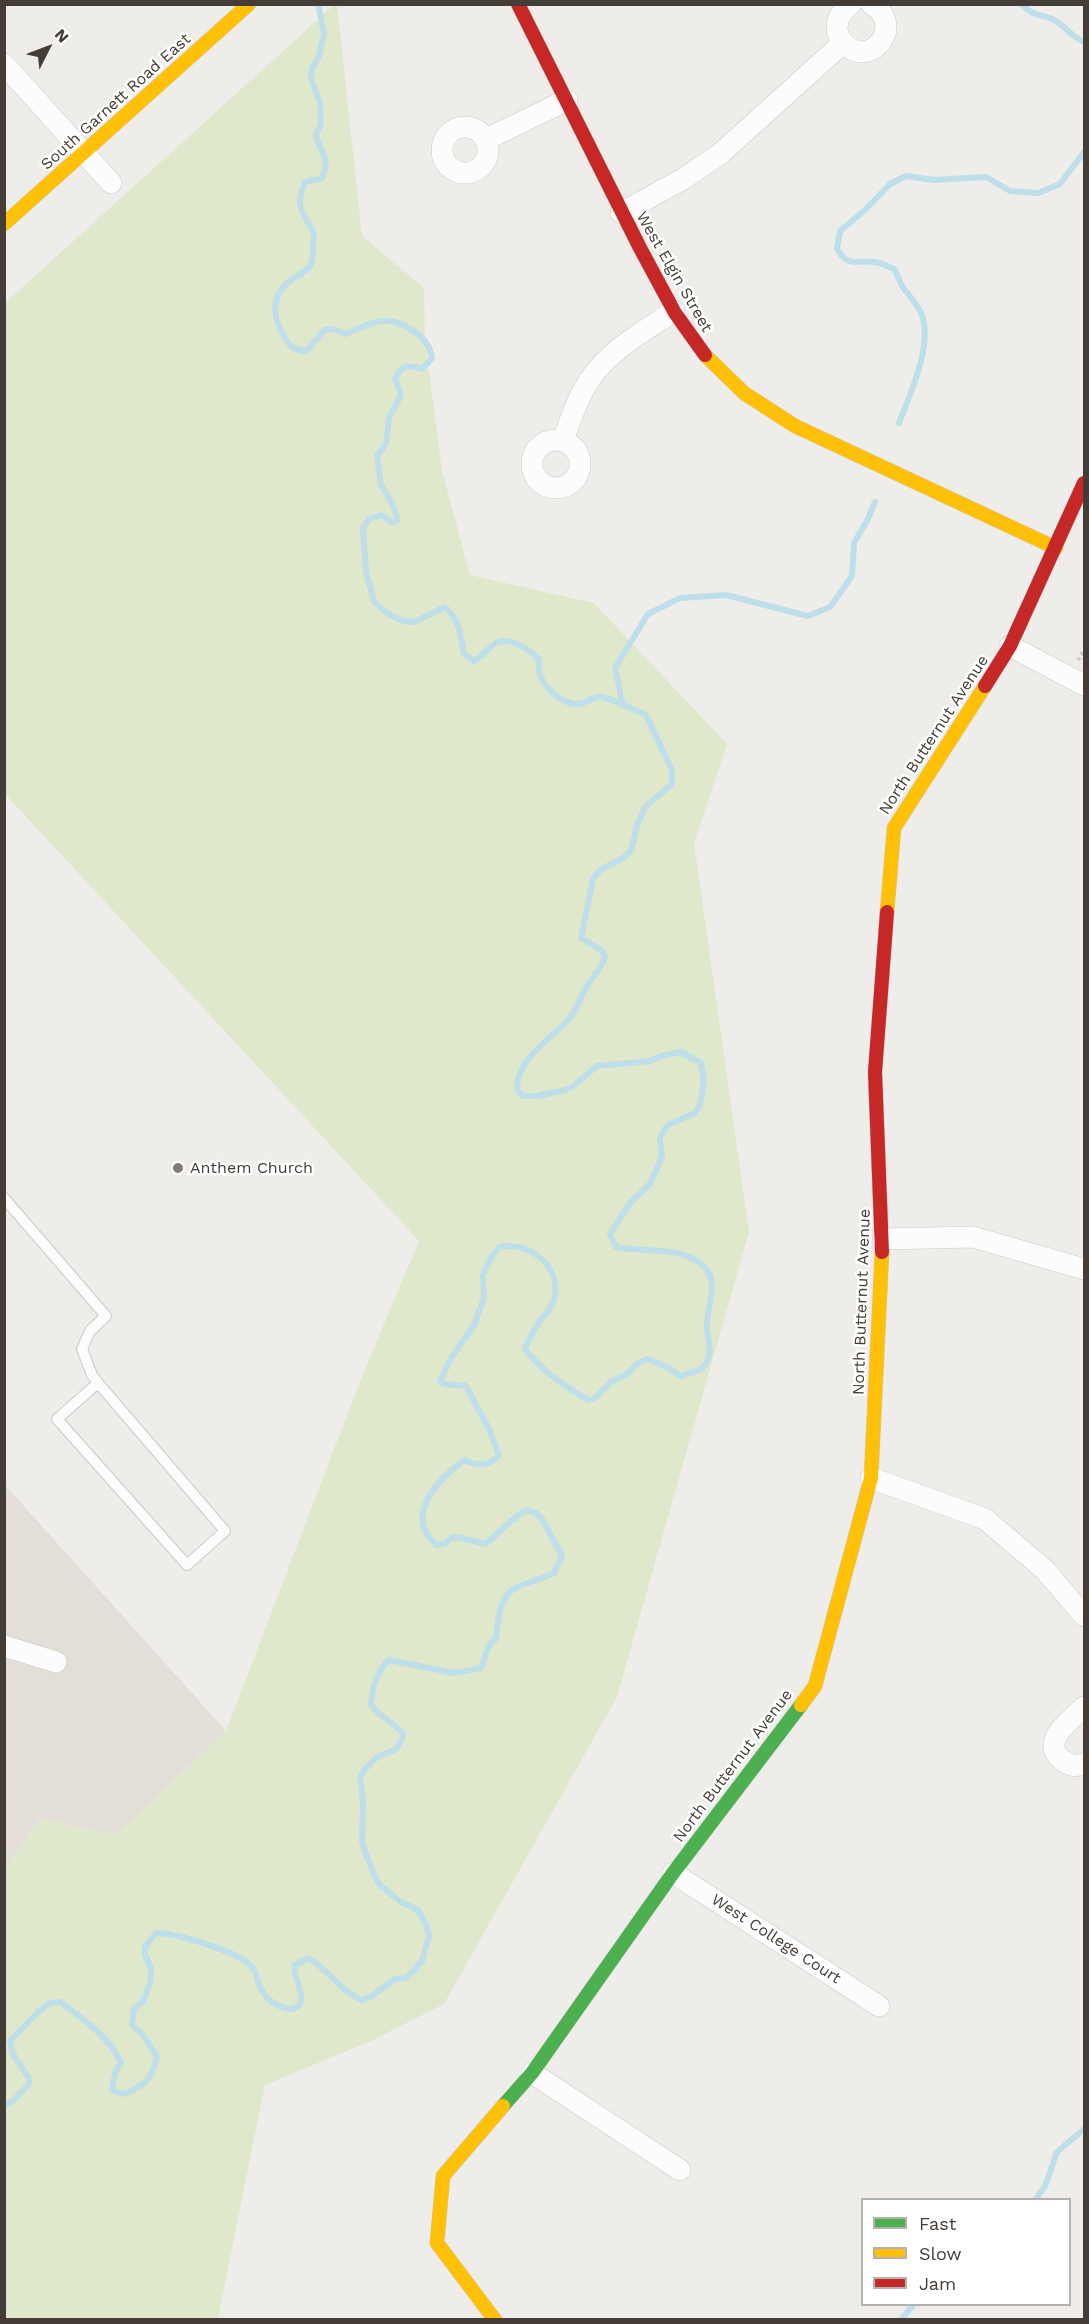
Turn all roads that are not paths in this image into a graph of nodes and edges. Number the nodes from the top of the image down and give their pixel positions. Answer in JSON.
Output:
{"nodes":[{"id":1,"x":249,"y":4,"type":"edge"},
{"id":2,"x":518,"y":4,"type":"edge"},
{"id":3,"x":852,"y":4,"type":"edge"},
{"id":4,"x":871,"y":4,"type":"edge"},
{"id":5,"x":843,"y":43,"type":"junction"},
{"id":6,"x":4,"y":64,"type":"edge"},
{"id":7,"x":567,"y":100,"type":"junction"},
{"id":8,"x":485,"y":140,"type":"dead end"},
{"id":9,"x":84,"y":152,"type":"junction"},
{"id":10,"x":111,"y":183,"type":"dead end"},
{"id":11,"x":621,"y":213,"type":"junction"},
{"id":12,"x":4,"y":224,"type":"edge"},
{"id":13,"x":674,"y":311,"type":"junction"},
{"id":14,"x":563,"y":441,"type":"dead end"},
{"id":15,"x":1084,"y":483,"type":"edge"},
{"id":16,"x":1056,"y":548,"type":"junction"},
{"id":17,"x":1010,"y":646,"type":"junction"},
{"id":18,"x":1084,"y":685,"type":"edge"},
{"id":19,"x":4,"y":1198,"type":"edge"},
{"id":20,"x":883,"y":1239,"type":"junction"},
{"id":21,"x":1084,"y":1269,"type":"edge"},
{"id":22,"x":98,"y":1383,"type":"junction"},
{"id":23,"x":871,"y":1478,"type":"junction"},
{"id":24,"x":1084,"y":1616,"type":"edge"},
{"id":25,"x":4,"y":1647,"type":"edge"},
{"id":26,"x":56,"y":1662,"type":"dead end"},
{"id":27,"x":1084,"y":1707,"type":"edge"},
{"id":28,"x":1084,"y":1764,"type":"edge"},
{"id":29,"x":673,"y":1873,"type":"junction"},
{"id":30,"x":879,"y":2006,"type":"dead end"},
{"id":31,"x":532,"y":2073,"type":"junction"},
{"id":32,"x":680,"y":2170,"type":"dead end"},
{"id":33,"x":495,"y":2319,"type":"edge"}],
"edges":[{"from":1,"to":9,"type":"street","name":"South Garnett Road East"},
{"from":2,"to":7,"type":"street","name":"West Elgin Street"},
{"from":3,"to":5,"type":"street"},
{"from":4,"to":5,"type":"street"},
{"from":5,"to":11,"type":"street"},
{"from":6,"to":9,"type":"street"},
{"from":7,"to":8,"type":"street"},
{"from":7,"to":11,"type":"street","name":"West Elgin Street"},
{"from":9,"to":10,"type":"street"},
{"from":9,"to":12,"type":"street","name":"South Garnett Road East"},
{"from":11,"to":13,"type":"street","name":"West Elgin Street"},
{"from":13,"to":14,"type":"street"},
{"from":13,"to":16,"type":"street","name":"West Elgin Street"},
{"from":15,"to":16,"type":"street","name":"North Butternut Avenue"},
{"from":16,"to":17,"type":"street","name":"North Butternut Avenue"},
{"from":17,"to":18,"type":"street"},
{"from":17,"to":20,"type":"street","name":"North Butternut Avenue"},
{"from":19,"to":22,"type":"lane"},
{"from":20,"to":21,"type":"street"},
{"from":20,"to":23,"type":"street","name":"North Butternut Avenue"},
{"from":22,"to":22,"type":"lane"},
{"from":23,"to":24,"type":"street"},
{"from":23,"to":29,"type":"street","name":"North Butternut Avenue"},
{"from":25,"to":26,"type":"street"},
{"from":27,"to":28,"type":"street"},
{"from":29,"to":30,"type":"street","name":"West College Court"},
{"from":29,"to":31,"type":"street","name":"North Butternut Avenue"},
{"from":31,"to":32,"type":"street"},
{"from":31,"to":33,"type":"street","name":"North Butternut Avenue"}]}
